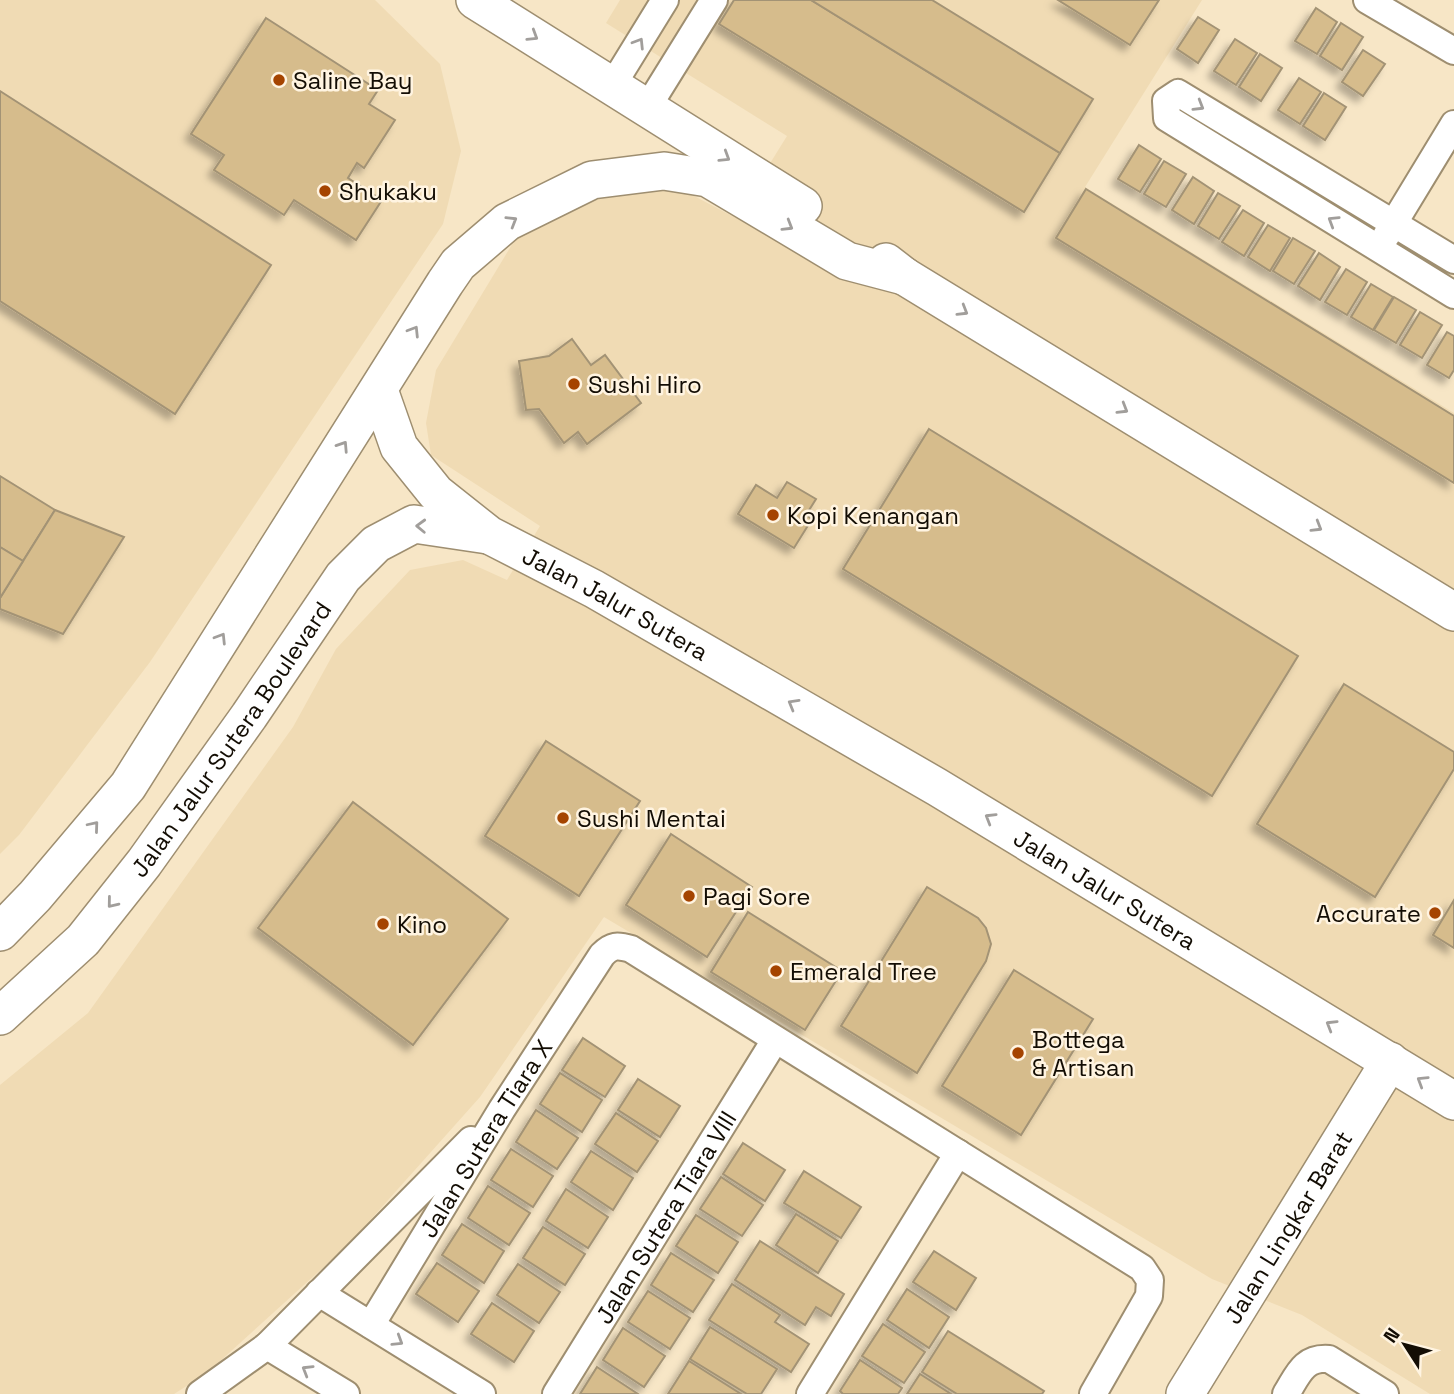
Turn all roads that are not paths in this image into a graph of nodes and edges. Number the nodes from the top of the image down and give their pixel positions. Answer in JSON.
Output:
{"nodes":[{"id":1,"x":475,"y":0,"type":"edge"},
{"id":2,"x":665,"y":0,"type":"edge"},
{"id":3,"x":714,"y":0,"type":"edge"},
{"id":4,"x":1367,"y":0,"type":"edge"},
{"id":5,"x":1454,"y":51,"type":"edge"},
{"id":6,"x":612,"y":86,"type":"junction"},
{"id":7,"x":647,"y":108,"type":"junction"},
{"id":8,"x":1454,"y":124,"type":"edge"},
{"id":9,"x":1394,"y":223,"type":"junction"},
{"id":10,"x":1379,"y":249,"type":"junction"},
{"id":11,"x":1454,"y":260,"type":"edge"},
{"id":12,"x":904,"y":276,"type":"junction"},
{"id":13,"x":1454,"y":295,"type":"edge"},
{"id":14,"x":379,"y":390,"type":"junction"},
{"id":15,"x":489,"y":535,"type":"junction"},
{"id":16,"x":1454,"y":612,"type":"edge"},
{"id":17,"x":0,"y":932,"type":"edge"},
{"id":18,"x":0,"y":1016,"type":"edge"},
{"id":19,"x":775,"y":1040,"type":"junction"},
{"id":20,"x":1390,"y":1060,"type":"junction"},
{"id":21,"x":1454,"y":1101,"type":"edge"},
{"id":22,"x":502,"y":1109,"type":"junction"},
{"id":23,"x":958,"y":1153,"type":"junction"},
{"id":24,"x":319,"y":1293,"type":"junction"},
{"id":25,"x":371,"y":1325,"type":"junction"},
{"id":26,"x":267,"y":1346,"type":"junction"},
{"id":27,"x":200,"y":1394,"type":"edge"},
{"id":28,"x":346,"y":1394,"type":"edge"},
{"id":29,"x":482,"y":1394,"type":"edge"},
{"id":30,"x":556,"y":1394,"type":"edge"},
{"id":31,"x":810,"y":1394,"type":"edge"},
{"id":32,"x":1093,"y":1394,"type":"edge"},
{"id":33,"x":1185,"y":1394,"type":"edge"},
{"id":34,"x":1286,"y":1394,"type":"edge"},
{"id":35,"x":1385,"y":1394,"type":"edge"}],
"edges":[{"from":1,"to":6,"type":"main road","one_way":true},
{"from":6,"to":2,"type":"street","one_way":true},
{"from":3,"to":7,"type":"street"},
{"from":4,"to":5,"type":"street"},
{"from":6,"to":7,"type":"main road"},
{"from":7,"to":12,"type":"main road","one_way":true},
{"from":8,"to":9,"type":"street"},
{"from":9,"to":10,"type":"street"},
{"from":10,"to":9,"type":"street","one_way":true},
{"from":9,"to":11,"type":"street"},
{"from":10,"to":13,"type":"street"},
{"from":14,"to":12,"type":"main road","one_way":true},
{"from":12,"to":16,"type":"main road","one_way":true},
{"from":14,"to":15,"type":"main road","name":"Jalan Jalur Sutera"},
{"from":17,"to":14,"type":"main road","one_way":true},
{"from":15,"to":18,"type":"main road","name":"Jalan Jalur Sutera Boulevard","one_way":true},
{"from":20,"to":15,"type":"main road","name":"Jalan Jalur Sutera","one_way":true},
{"from":19,"to":22,"type":"street","name":"Jalan Sutera Tiara X"},
{"from":19,"to":23,"type":"street"},
{"from":19,"to":30,"type":"street","name":"Jalan Sutera Tiara VIII"},
{"from":21,"to":20,"type":"main road","name":"Jalan Jalur Sutera","one_way":true},
{"from":20,"to":33,"type":"main road","name":"Jalan Lingkar Barat"},
{"from":22,"to":24,"type":"street"},
{"from":22,"to":25,"type":"street","name":"Jalan Sutera Tiara X"},
{"from":23,"to":31,"type":"street"},
{"from":23,"to":32,"type":"street"},
{"from":24,"to":25,"type":"street"},
{"from":24,"to":26,"type":"street"},
{"from":25,"to":29,"type":"street","one_way":true},
{"from":26,"to":27,"type":"street"},
{"from":28,"to":26,"type":"street","one_way":true},
{"from":34,"to":35,"type":"street"}]}
